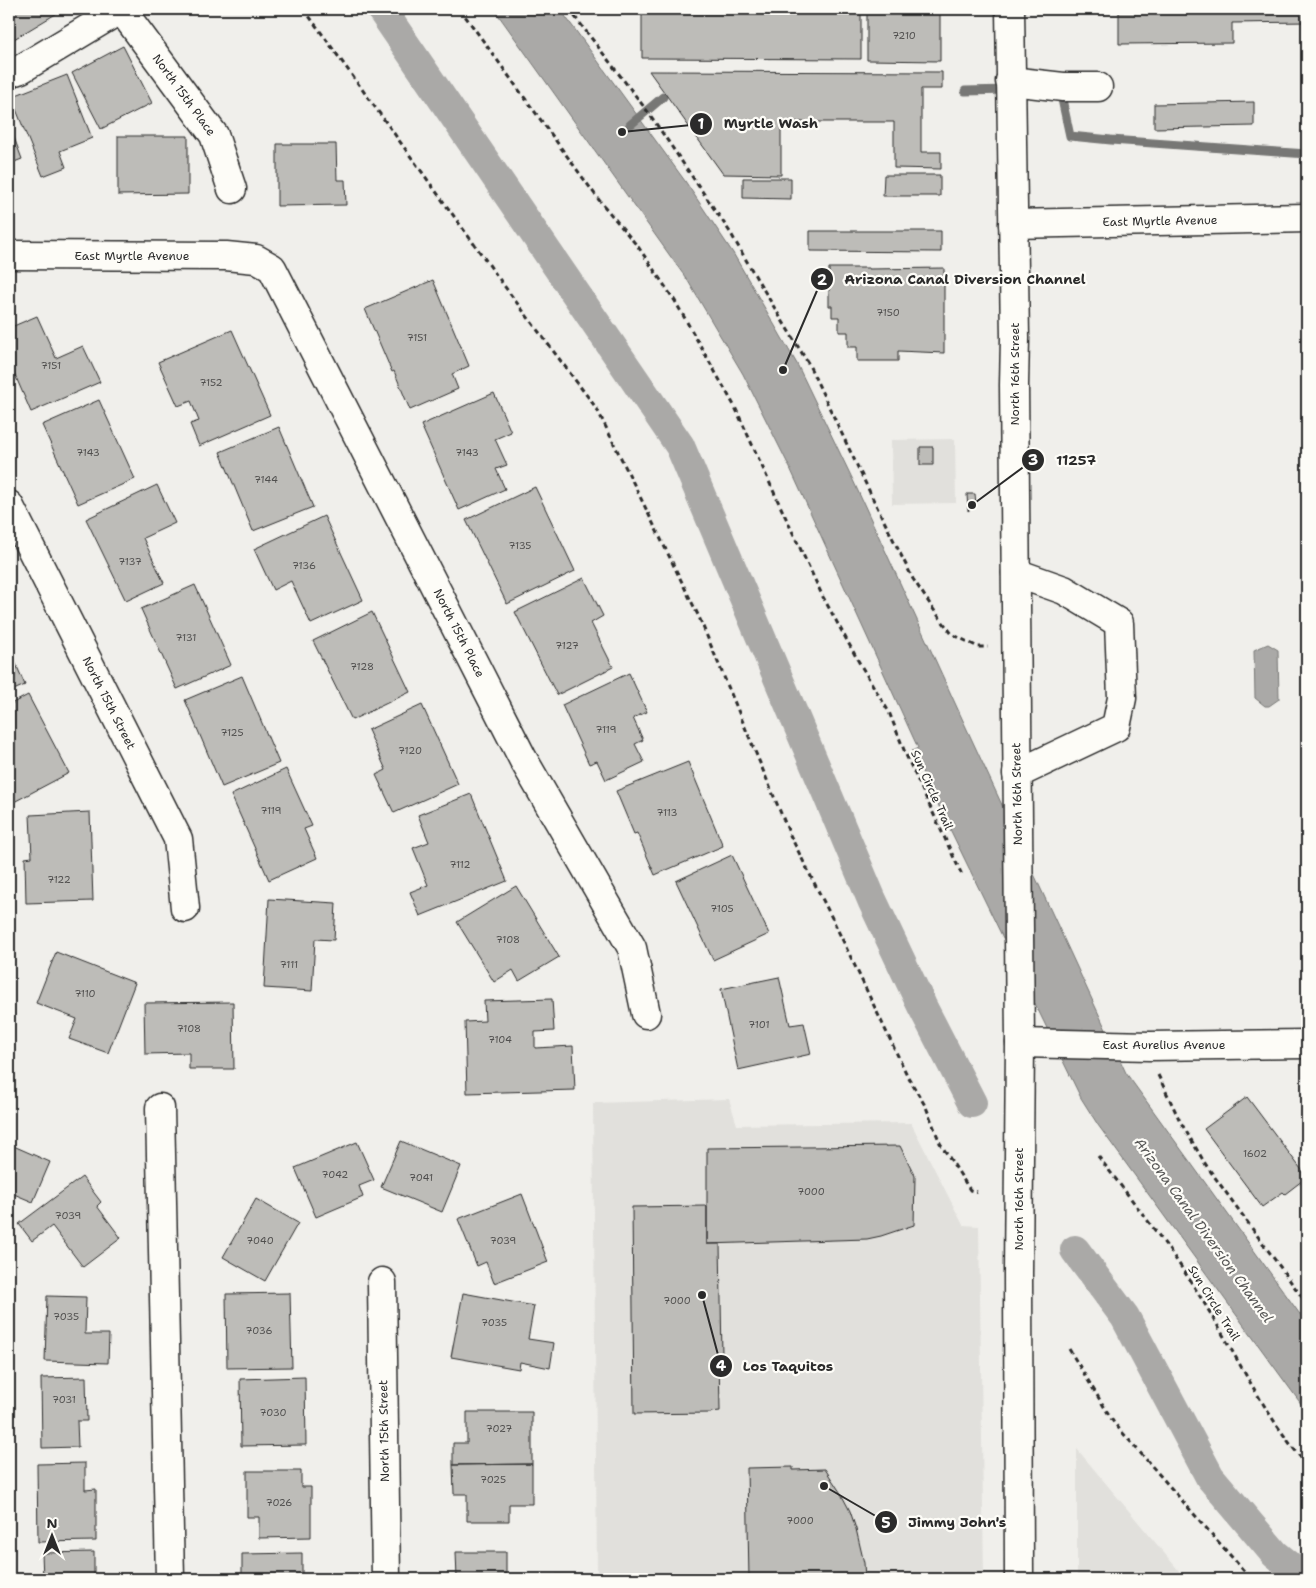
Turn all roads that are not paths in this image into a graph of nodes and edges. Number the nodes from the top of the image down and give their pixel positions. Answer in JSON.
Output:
{"nodes":[{"id":1,"x":121,"y":9,"type":"edge"},
{"id":2,"x":1010,"y":9,"type":"edge"},
{"id":3,"x":9,"y":73,"type":"edge"},
{"id":4,"x":1010,"y":81,"type":"junction"},
{"id":5,"x":1098,"y":86,"type":"dead end"},
{"id":6,"x":232,"y":189,"type":"dead end"},
{"id":7,"x":1307,"y":218,"type":"edge"},
{"id":8,"x":1013,"y":224,"type":"junction"},
{"id":9,"x":9,"y":255,"type":"edge"},
{"id":10,"x":256,"y":259,"type":"joint"},
{"id":11,"x":9,"y":504,"type":"edge"},
{"id":12,"x":1016,"y":573,"type":"junction"},
{"id":13,"x":1017,"y":774,"type":"junction"},
{"id":14,"x":185,"y":908,"type":"dead end"},
{"id":15,"x":646,"y":1014,"type":"dead end"},
{"id":16,"x":1020,"y":1043,"type":"junction"},
{"id":17,"x":1307,"y":1044,"type":"edge"},
{"id":18,"x":160,"y":1108,"type":"dead end"},
{"id":19,"x":382,"y":1282,"type":"dead end"},
{"id":20,"x":170,"y":1579,"type":"edge"},
{"id":21,"x":386,"y":1579,"type":"edge"},
{"id":22,"x":1019,"y":1579,"type":"edge"}],
"edges":[{"from":1,"to":3,"type":"street"},
{"from":1,"to":6,"type":"street","name":"North 15th Place"},
{"from":2,"to":4,"type":"street","name":"North 16th Street"},
{"from":4,"to":5,"type":"street"},
{"from":4,"to":8,"type":"street","name":"North 16th Street"},
{"from":7,"to":8,"type":"street","name":"East Myrtle Avenue"},
{"from":8,"to":12,"type":"street","name":"North 16th Street"},
{"from":9,"to":10,"type":"street","name":"East Myrtle Avenue"},
{"from":10,"to":15,"type":"street","name":"North 15th Place"},
{"from":11,"to":14,"type":"street","name":"North 15th Street"},
{"from":12,"to":13,"type":"street","name":"North 16th Street"},
{"from":12,"to":13,"type":"street"},
{"from":13,"to":16,"type":"street","name":"North 16th Street"},
{"from":16,"to":17,"type":"street","name":"East Aurelius Avenue"},
{"from":16,"to":22,"type":"street","name":"North 16th Street"},
{"from":18,"to":20,"type":"street"},
{"from":19,"to":21,"type":"street","name":"North 15th Street"}]}
